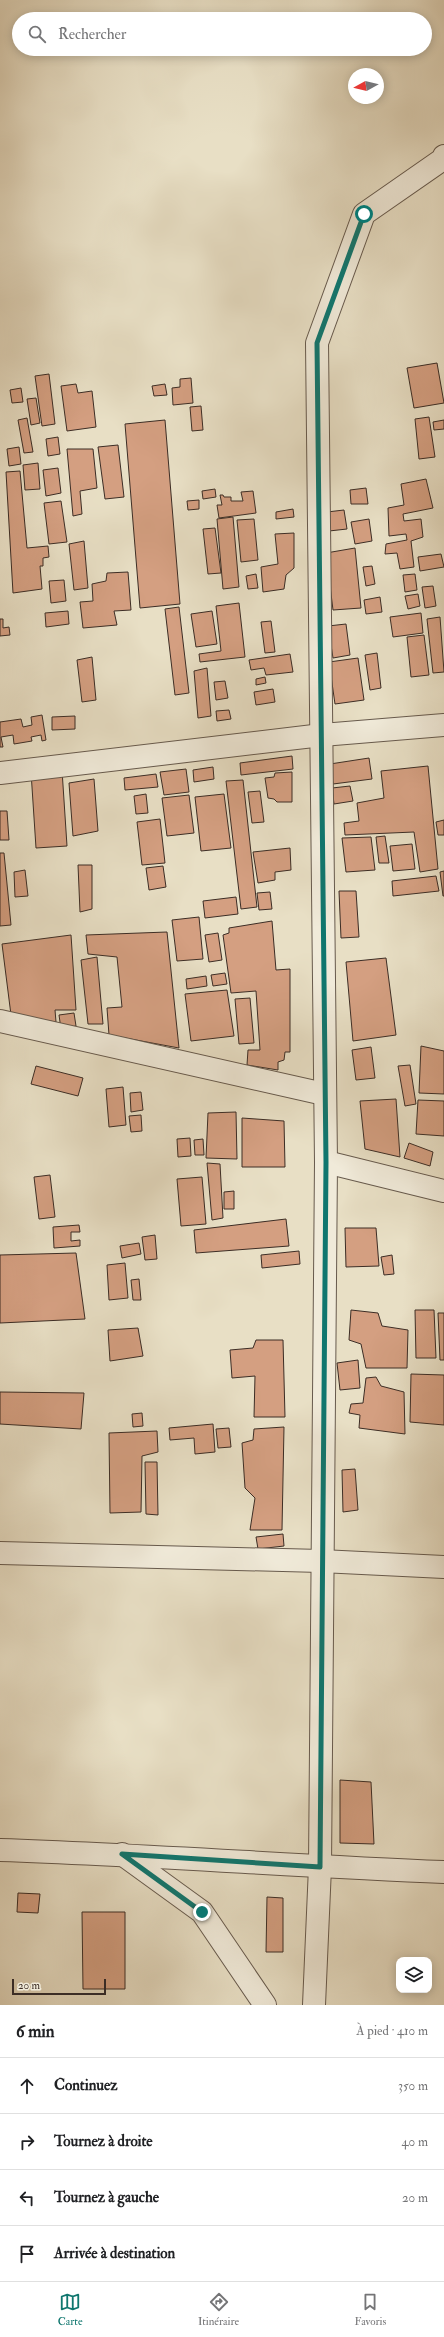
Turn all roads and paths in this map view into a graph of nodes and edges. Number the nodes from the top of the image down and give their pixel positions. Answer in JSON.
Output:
{"nodes":[{"id":1,"x":444,"y":156,"type":"edge"},
{"id":2,"x":444,"y":725,"type":"edge"},
{"id":3,"x":322,"y":735,"type":"junction"},
{"id":4,"x":0,"y":773,"type":"edge"},
{"id":5,"x":0,"y":1021,"type":"edge"},
{"id":6,"x":324,"y":1094,"type":"junction"},
{"id":7,"x":326,"y":1162,"type":"junction"},
{"id":8,"x":444,"y":1191,"type":"edge"},
{"id":9,"x":0,"y":1553,"type":"edge"},
{"id":10,"x":321,"y":1561,"type":"junction"},
{"id":11,"x":444,"y":1567,"type":"edge"},
{"id":12,"x":0,"y":1850,"type":"edge"},
{"id":13,"x":122,"y":1854,"type":"junction"},
{"id":14,"x":320,"y":1867,"type":"junction"},
{"id":15,"x":444,"y":1872,"type":"edge"},
{"id":16,"x":265,"y":2005,"type":"edge"},
{"id":17,"x":314,"y":2005,"type":"edge"}],
"edges":[{"from":1,"to":3,"type":"street"},
{"from":2,"to":3,"type":"street"},
{"from":3,"to":4,"type":"street"},
{"from":3,"to":6,"type":"street"},
{"from":5,"to":6,"type":"street"},
{"from":6,"to":7,"type":"street"},
{"from":7,"to":8,"type":"street"},
{"from":7,"to":10,"type":"street"},
{"from":9,"to":10,"type":"street"},
{"from":10,"to":11,"type":"street"},
{"from":10,"to":14,"type":"street"},
{"from":12,"to":13,"type":"street"},
{"from":13,"to":14,"type":"street"},
{"from":13,"to":16,"type":"street"},
{"from":14,"to":15,"type":"street"},
{"from":14,"to":17,"type":"street"}]}
